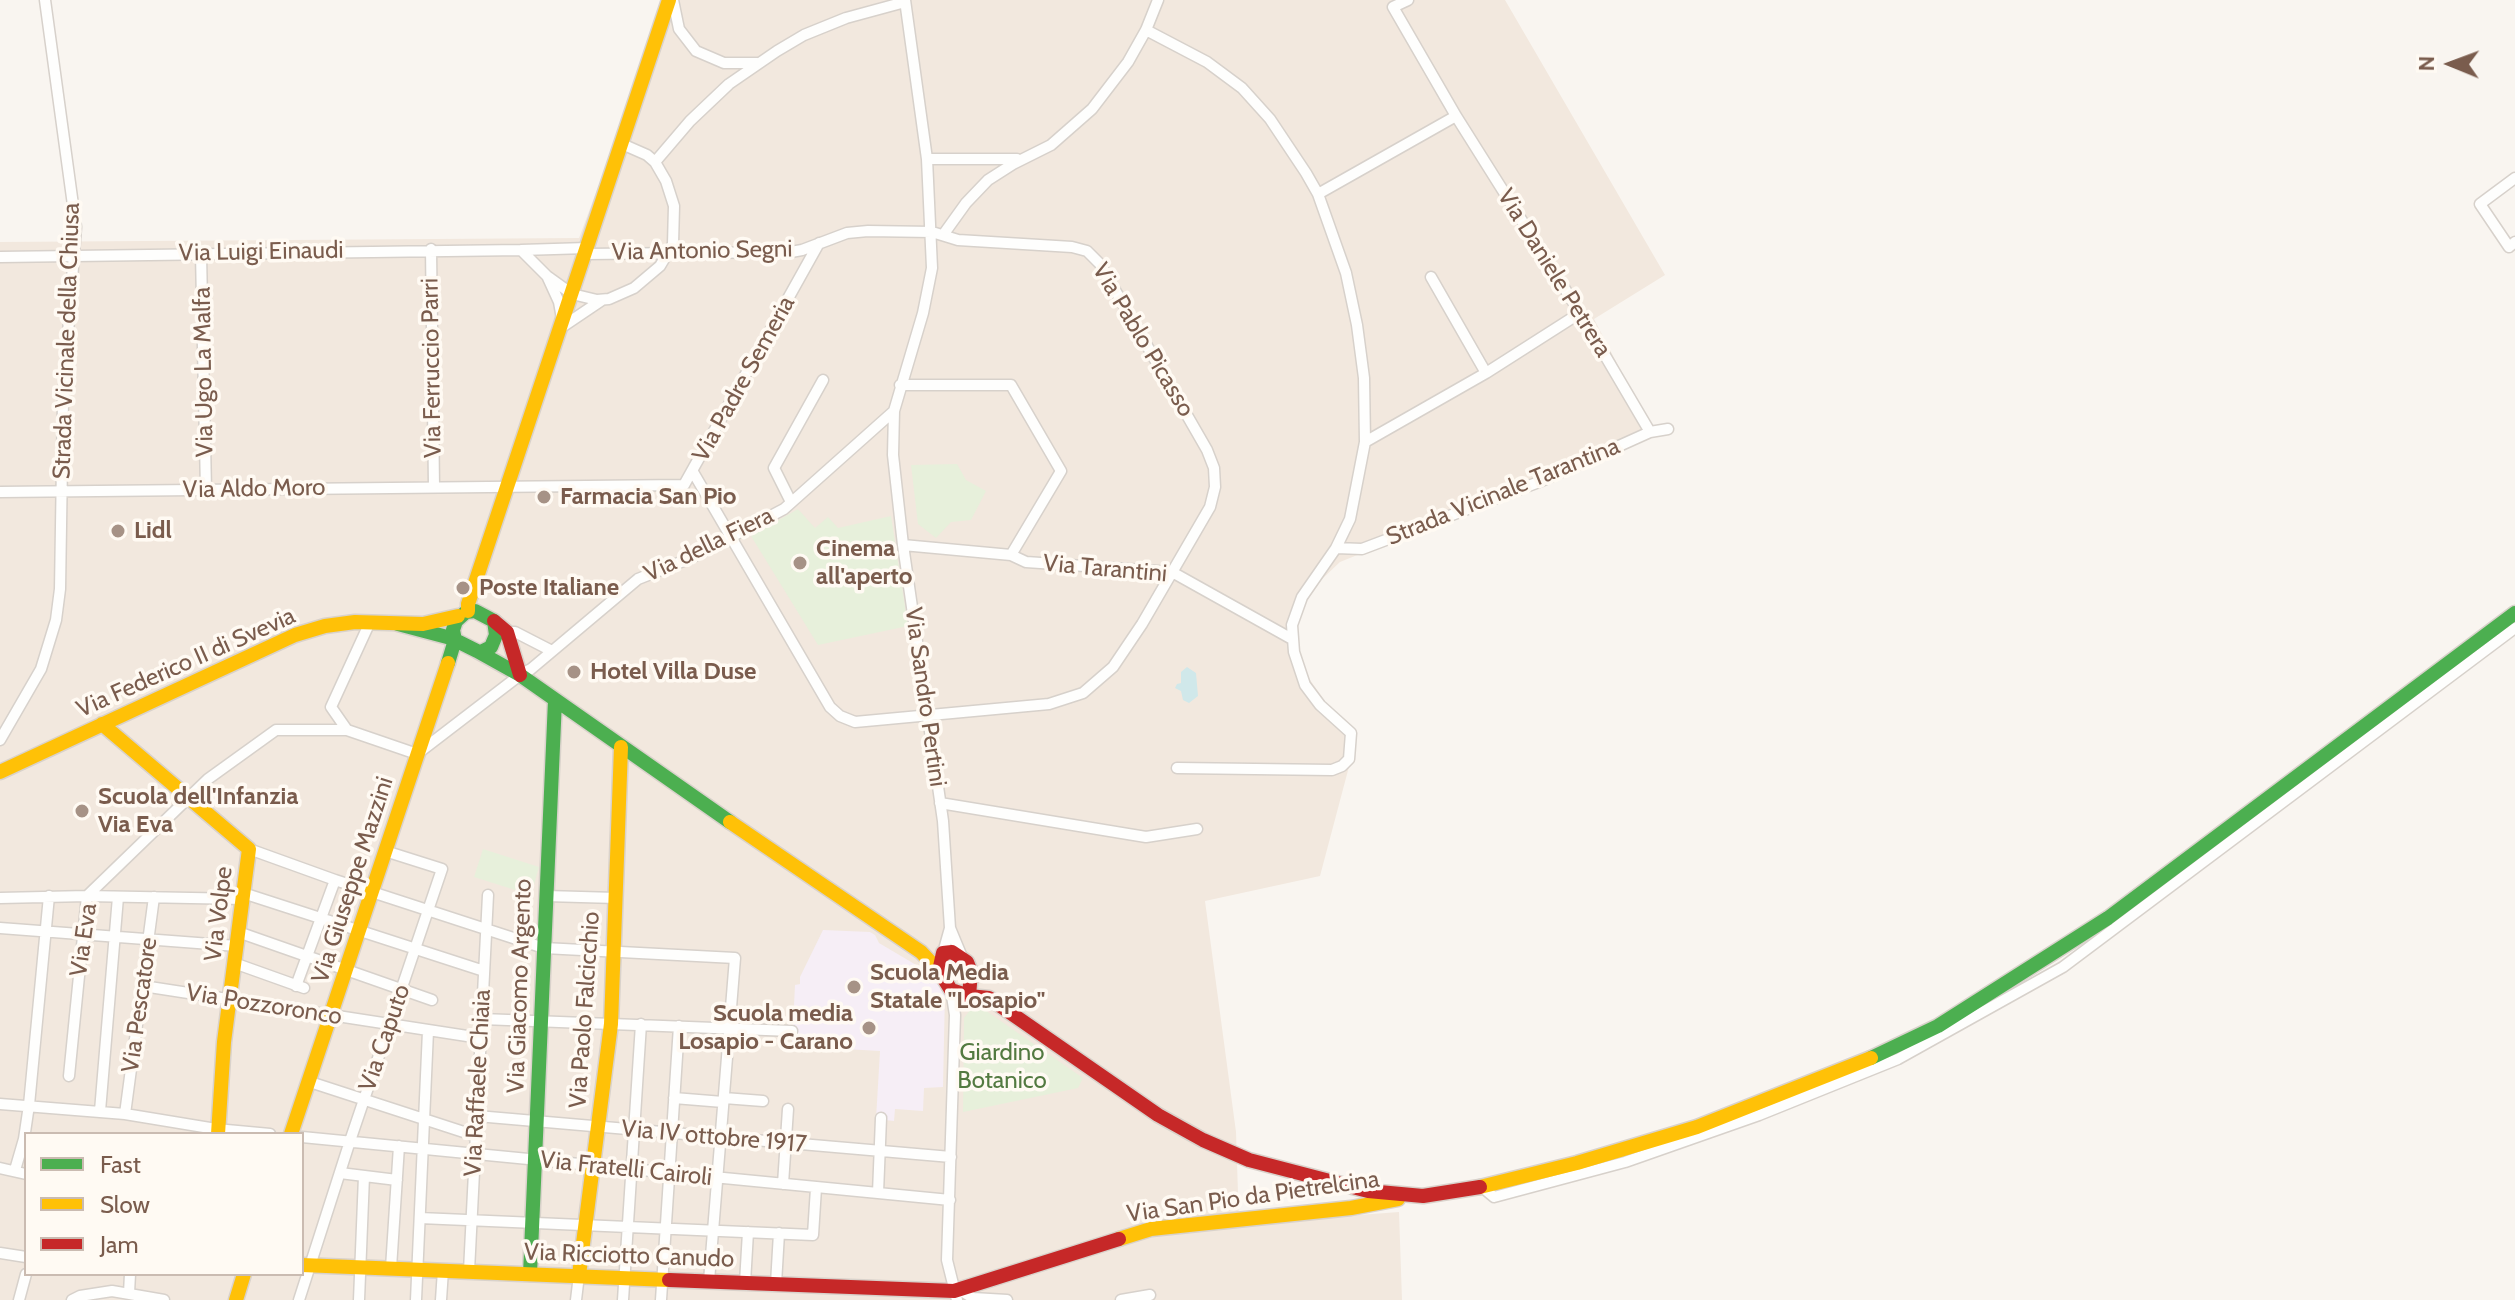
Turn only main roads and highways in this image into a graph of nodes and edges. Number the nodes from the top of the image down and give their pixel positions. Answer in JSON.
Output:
{"nodes":[{"id":1,"x":671,"y":0,"type":"edge"},
{"id":2,"x":2515,"y":613,"type":"edge"},
{"id":3,"x":463,"y":614,"type":"junction"},
{"id":4,"x":494,"y":621,"type":"junction"},
{"id":5,"x":398,"y":624,"type":"junction"},
{"id":6,"x":455,"y":640,"type":"junction"},
{"id":7,"x":477,"y":651,"type":"junction"},
{"id":8,"x":520,"y":675,"type":"junction"},
{"id":9,"x":555,"y":700,"type":"junction"},
{"id":10,"x":102,"y":724,"type":"junction"},
{"id":11,"x":621,"y":747,"type":"junction"},
{"id":12,"x":0,"y":772,"type":"edge"},
{"id":13,"x":941,"y":960,"type":"junction"},
{"id":14,"x":971,"y":972,"type":"junction"},
{"id":15,"x":969,"y":996,"type":"junction"},
{"id":16,"x":984,"y":996,"type":"junction"},
{"id":17,"x":217,"y":1132,"type":"edge"},
{"id":18,"x":292,"y":1132,"type":"edge"},
{"id":19,"x":1423,"y":1196,"type":"junction"},
{"id":20,"x":306,"y":1265,"type":"edge"},
{"id":21,"x":530,"y":1274,"type":"junction"},
{"id":22,"x":579,"y":1275,"type":"junction"},
{"id":23,"x":243,"y":1276,"type":"edge"},
{"id":24,"x":956,"y":1293,"type":"edge"},
{"id":25,"x":902,"y":1295,"type":"edge"},
{"id":26,"x":236,"y":1300,"type":"edge"}],
"edges":[{"from":1,"to":3,"type":"main road"},
{"from":2,"to":19,"type":"main road"},
{"from":3,"to":4,"type":"main road"},
{"from":3,"to":5,"type":"main road","name":"Via Federico II di Svevia"},
{"from":3,"to":6,"type":"main road"},
{"from":4,"to":7,"type":"main road"},
{"from":4,"to":8,"type":"main road"},
{"from":5,"to":6,"type":"main road","name":"Via Federico II di Svevia"},
{"from":5,"to":10,"type":"main road","name":"Via Federico II di Svevia"},
{"from":6,"to":7,"type":"main road"},
{"from":6,"to":18,"type":"main road","name":"Via Giuseppe Mazzini"},
{"from":7,"to":8,"type":"main road"},
{"from":8,"to":9,"type":"main road"},
{"from":9,"to":11,"type":"main road"},
{"from":9,"to":21,"type":"main road","name":"Via Giacomo Argento"},
{"from":10,"to":12,"type":"main road","name":"Via Federico II di Svevia"},
{"from":10,"to":17,"type":"main road","name":"Via Volpe"},
{"from":11,"to":13,"type":"main road"},
{"from":11,"to":22,"type":"main road","name":"Via Paolo Falcicchio"},
{"from":13,"to":14,"type":"main road"},
{"from":13,"to":15,"type":"main road"},
{"from":14,"to":15,"type":"main road"},
{"from":14,"to":16,"type":"main road"},
{"from":15,"to":16,"type":"main road"},
{"from":16,"to":19,"type":"main road"},
{"from":19,"to":24,"type":"main road","name":"Via San Pio da Pietrelcina"},
{"from":20,"to":21,"type":"main road","name":"Via Ricciotto Canudo"},
{"from":21,"to":22,"type":"main road","name":"Via Ricciotto Canudo"},
{"from":22,"to":25,"type":"main road","name":"Via Ricciotto Canudo"},
{"from":23,"to":26,"type":"main road"},
{"from":24,"to":25,"type":"main road","name":"Via Ricciotto Canudo"}]}
